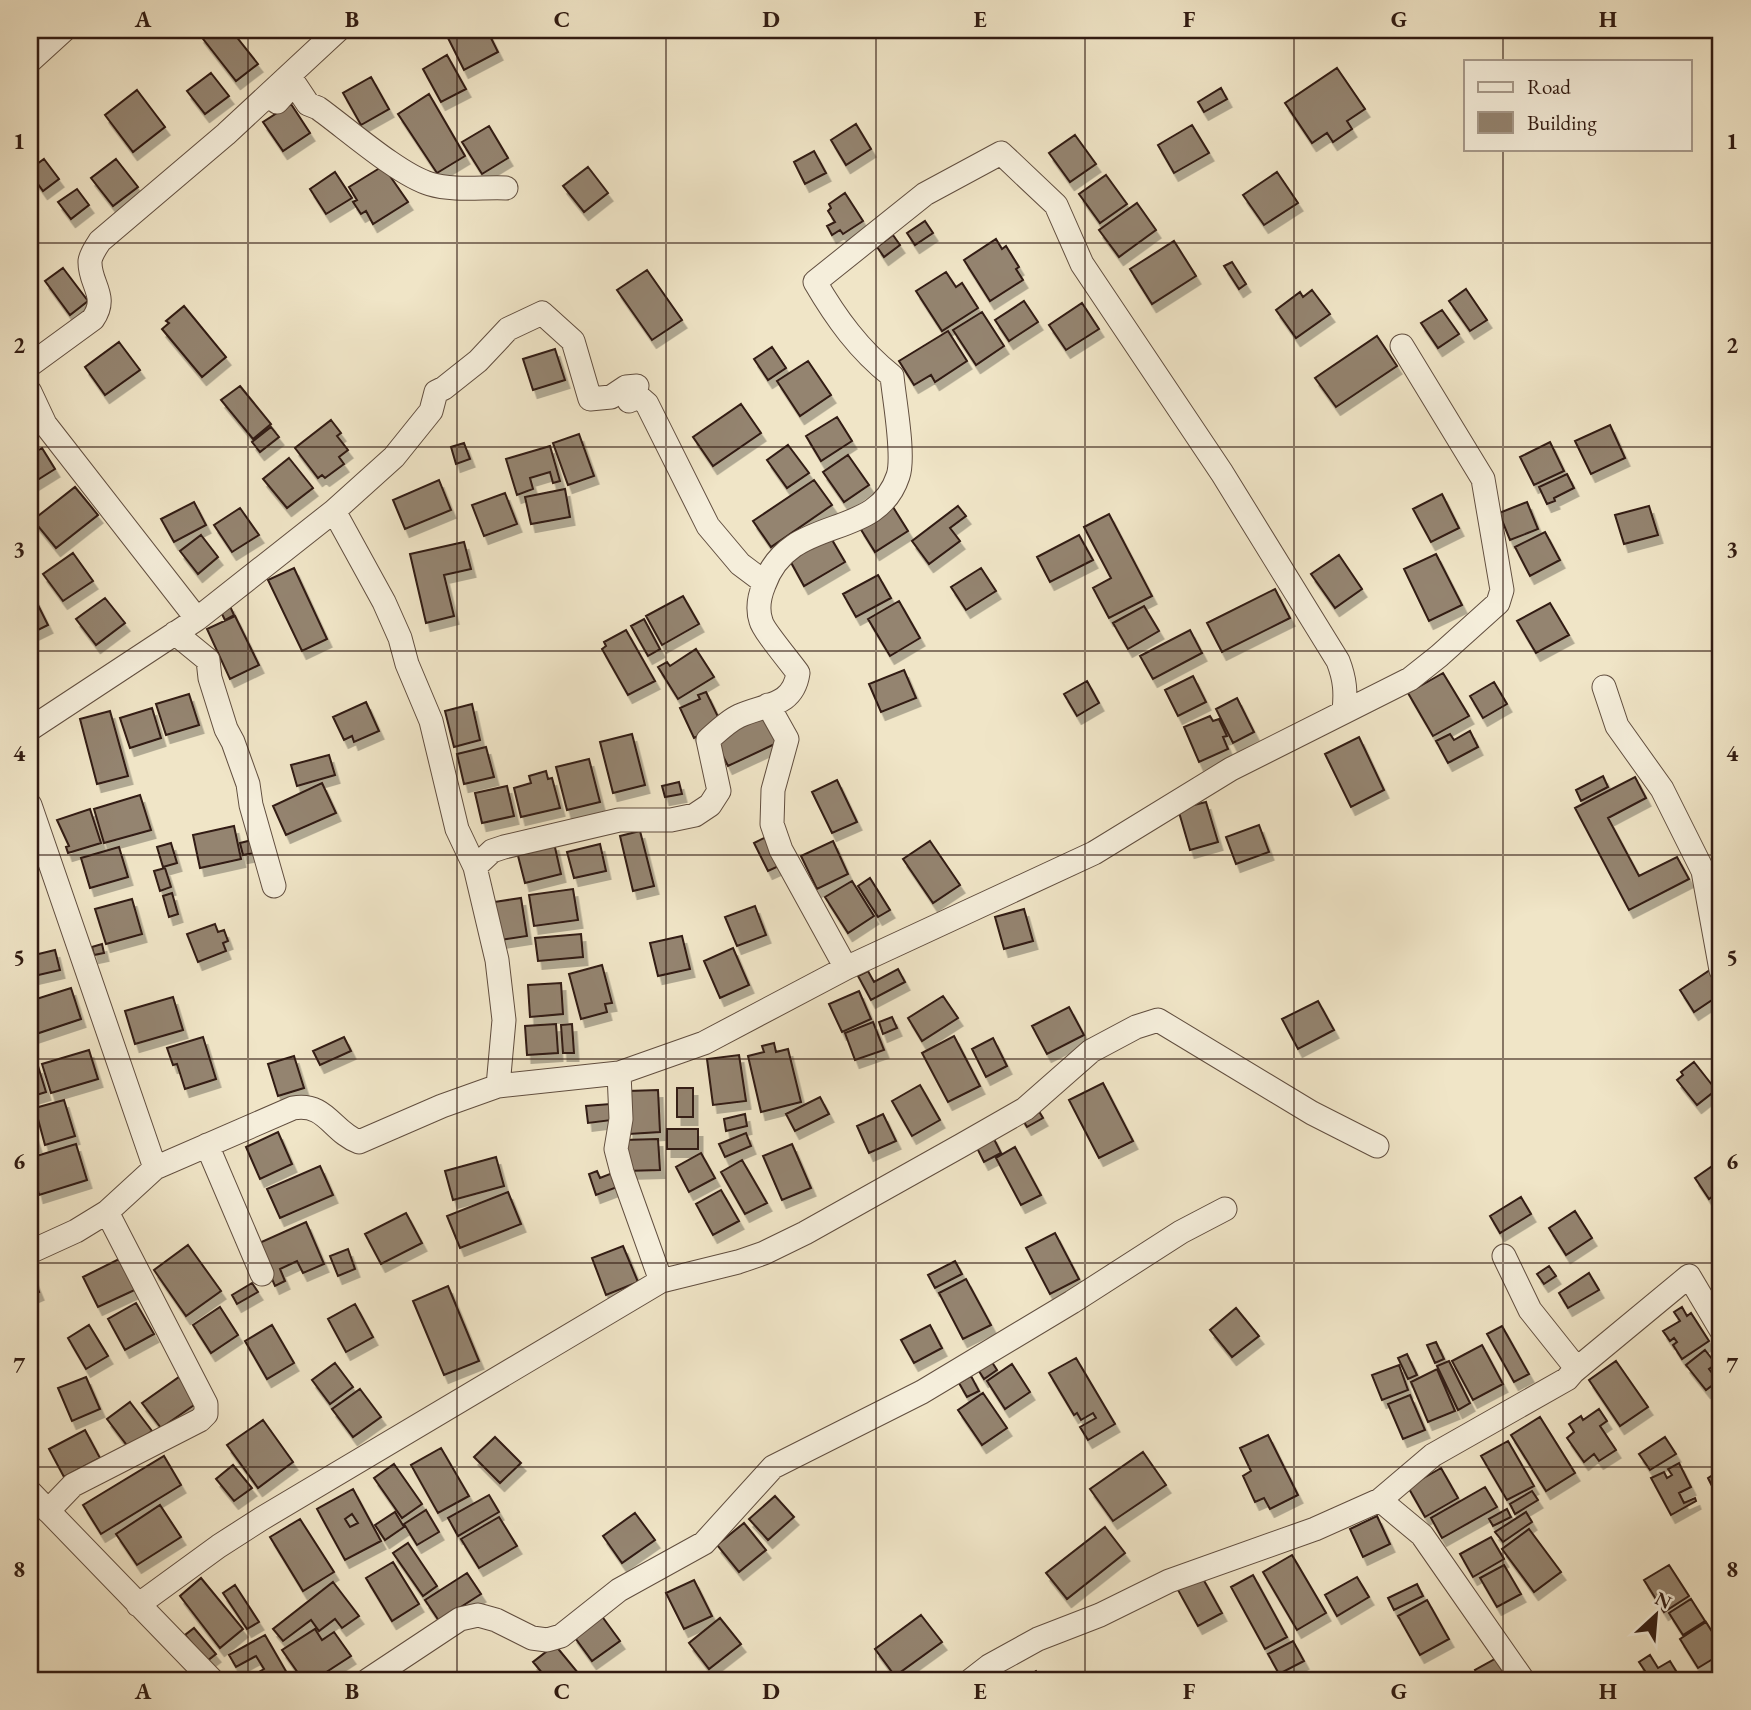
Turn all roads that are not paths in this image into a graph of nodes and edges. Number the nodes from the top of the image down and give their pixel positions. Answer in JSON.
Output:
{"nodes":[{"id":1,"x":64,"y":30,"type":"edge"},
{"id":2,"x":338,"y":30,"type":"edge"},
{"id":3,"x":30,"y":61,"type":"edge"},
{"id":4,"x":226,"y":134,"type":"junction"},
{"id":5,"x":506,"y":188,"type":"dead end"},
{"id":6,"x":1402,"y":346,"type":"dead end"},
{"id":7,"x":30,"y":365,"type":"edge"},
{"id":8,"x":30,"y":392,"type":"edge"},
{"id":9,"x":37,"y":430,"type":"edge"},
{"id":10,"x":334,"y":511,"type":"junction"},
{"id":11,"x":765,"y":582,"type":"junction"},
{"id":12,"x":197,"y":619,"type":"junction"},
{"id":13,"x":175,"y":633,"type":"junction"},
{"id":14,"x":1604,"y":687,"type":"dead end"},
{"id":15,"x":768,"y":705,"type":"junction"},
{"id":16,"x":1344,"y":711,"type":"junction"},
{"id":17,"x":30,"y":729,"type":"edge"},
{"id":18,"x":30,"y":805,"type":"edge"},
{"id":19,"x":475,"y":867,"type":"junction"},
{"id":20,"x":274,"y":886,"type":"dead end"},
{"id":21,"x":846,"y":968,"type":"junction"},
{"id":22,"x":1721,"y":970,"type":"edge"},
{"id":23,"x":619,"y":1073,"type":"junction"},
{"id":24,"x":498,"y":1086,"type":"junction"},
{"id":25,"x":207,"y":1145,"type":"junction"},
{"id":26,"x":1377,"y":1146,"type":"dead end"},
{"id":27,"x":155,"y":1168,"type":"junction"},
{"id":28,"x":1225,"y":1209,"type":"dead end"},
{"id":29,"x":107,"y":1212,"type":"junction"},
{"id":30,"x":30,"y":1252,"type":"edge"},
{"id":31,"x":1504,"y":1256,"type":"dead end"},
{"id":32,"x":262,"y":1274,"type":"dead end"},
{"id":33,"x":661,"y":1281,"type":"junction"},
{"id":34,"x":1721,"y":1330,"type":"edge"},
{"id":35,"x":1573,"y":1373,"type":"junction"},
{"id":36,"x":30,"y":1492,"type":"edge"},
{"id":37,"x":1380,"y":1500,"type":"junction"},
{"id":38,"x":48,"y":1511,"type":"junction"},
{"id":39,"x":138,"y":1605,"type":"junction"},
{"id":40,"x":212,"y":1680,"type":"edge"},
{"id":41,"x":368,"y":1680,"type":"edge"},
{"id":42,"x":971,"y":1680,"type":"edge"},
{"id":43,"x":1523,"y":1680,"type":"edge"}],
"edges":[{"from":1,"to":3,"type":"street"},
{"from":2,"to":4,"type":"street"},
{"from":4,"to":5,"type":"street"},
{"from":4,"to":7,"type":"street"},
{"from":6,"to":16,"type":"street"},
{"from":8,"to":9,"type":"street"},
{"from":9,"to":12,"type":"street"},
{"from":10,"to":11,"type":"street"},
{"from":10,"to":12,"type":"street"},
{"from":10,"to":19,"type":"street"},
{"from":11,"to":15,"type":"street"},
{"from":11,"to":16,"type":"street"},
{"from":12,"to":13,"type":"street"},
{"from":13,"to":17,"type":"street"},
{"from":13,"to":20,"type":"street"},
{"from":14,"to":22,"type":"street"},
{"from":15,"to":19,"type":"street"},
{"from":15,"to":21,"type":"street"},
{"from":16,"to":21,"type":"street"},
{"from":18,"to":27,"type":"street"},
{"from":19,"to":24,"type":"street"},
{"from":21,"to":23,"type":"street"},
{"from":23,"to":24,"type":"street"},
{"from":23,"to":33,"type":"street"},
{"from":24,"to":25,"type":"street"},
{"from":25,"to":27,"type":"street"},
{"from":25,"to":32,"type":"street"},
{"from":26,"to":33,"type":"street"},
{"from":27,"to":29,"type":"street"},
{"from":28,"to":41,"type":"street"},
{"from":29,"to":30,"type":"street"},
{"from":29,"to":38,"type":"street"},
{"from":31,"to":35,"type":"street"},
{"from":33,"to":39,"type":"street"},
{"from":34,"to":35,"type":"street"},
{"from":35,"to":37,"type":"street"},
{"from":36,"to":38,"type":"street"},
{"from":37,"to":42,"type":"street"},
{"from":37,"to":43,"type":"street"},
{"from":38,"to":39,"type":"street"},
{"from":39,"to":40,"type":"street"}]}
